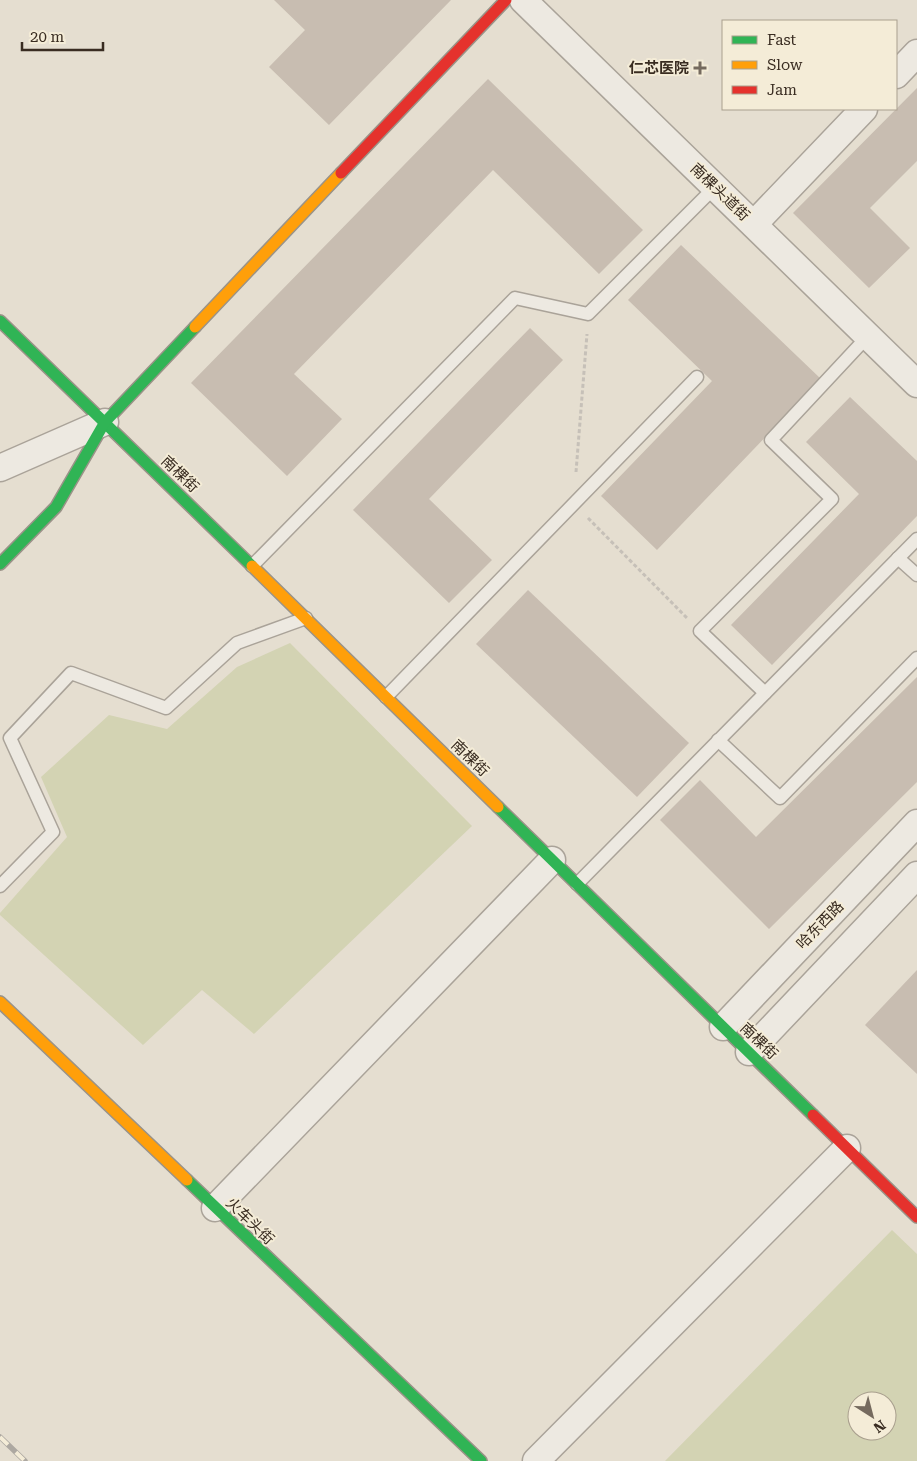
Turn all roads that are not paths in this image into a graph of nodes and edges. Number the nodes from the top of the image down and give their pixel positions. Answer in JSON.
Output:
{"nodes":[{"id":1,"x":506,"y":0,"type":"edge"},
{"id":2,"x":523,"y":0,"type":"edge"},
{"id":3,"x":917,"y":53,"type":"edge"},
{"id":4,"x":897,"y":74,"type":"edge"},
{"id":5,"x":863,"y":110,"type":"edge"},
{"id":6,"x":715,"y":187,"type":"junction"},
{"id":7,"x":754,"y":224,"type":"junction"},
{"id":8,"x":0,"y":321,"type":"edge"},
{"id":9,"x":868,"y":336,"type":"junction"},
{"id":10,"x":697,"y":377,"type":"dead end"},
{"id":11,"x":917,"y":384,"type":"edge"},
{"id":12,"x":105,"y":422,"type":"junction"},
{"id":13,"x":0,"y":468,"type":"edge"},
{"id":14,"x":917,"y":538,"type":"edge"},
{"id":15,"x":898,"y":558,"type":"junction"},
{"id":16,"x":0,"y":564,"type":"edge"},
{"id":17,"x":252,"y":566,"type":"junction"},
{"id":18,"x":917,"y":575,"type":"edge"},
{"id":19,"x":306,"y":618,"type":"junction"},
{"id":20,"x":917,"y":658,"type":"edge"},
{"id":21,"x":765,"y":693,"type":"junction"},
{"id":22,"x":386,"y":697,"type":"junction"},
{"id":23,"x":718,"y":740,"type":"junction"},
{"id":24,"x":917,"y":822,"type":"edge"},
{"id":25,"x":552,"y":860,"type":"junction"},
{"id":26,"x":917,"y":875,"type":"edge"},
{"id":27,"x":577,"y":884,"type":"junction"},
{"id":28,"x":0,"y":886,"type":"edge"},
{"id":29,"x":0,"y":1002,"type":"edge"},
{"id":30,"x":723,"y":1027,"type":"junction"},
{"id":31,"x":749,"y":1052,"type":"junction"},
{"id":32,"x":847,"y":1148,"type":"junction"},
{"id":33,"x":216,"y":1208,"type":"junction"},
{"id":34,"x":917,"y":1217,"type":"edge"},
{"id":35,"x":480,"y":1461,"type":"edge"},
{"id":36,"x":536,"y":1461,"type":"edge"}],
"edges":[{"from":1,"to":12,"type":"street"},
{"from":2,"to":6,"type":"street","name":"南棵头道街"},
{"from":3,"to":4,"type":"street"},
{"from":5,"to":7,"type":"street"},
{"from":6,"to":7,"type":"street","name":"南棵头道街"},
{"from":6,"to":17,"type":"lane"},
{"from":7,"to":9,"type":"street","name":"南棵头道街"},
{"from":8,"to":12,"type":"street","name":"南棵街"},
{"from":9,"to":11,"type":"street","name":"南棵头道街"},
{"from":9,"to":21,"type":"lane"},
{"from":10,"to":22,"type":"lane"},
{"from":12,"to":13,"type":"street"},
{"from":12,"to":16,"type":"street"},
{"from":12,"to":17,"type":"street","name":"南棵街"},
{"from":14,"to":15,"type":"lane"},
{"from":15,"to":18,"type":"lane"},
{"from":15,"to":21,"type":"lane"},
{"from":17,"to":19,"type":"street","name":"南棵街"},
{"from":19,"to":22,"type":"street","name":"南棵街"},
{"from":19,"to":28,"type":"lane"},
{"from":20,"to":23,"type":"lane"},
{"from":21,"to":23,"type":"lane"},
{"from":22,"to":25,"type":"street","name":"南棵街"},
{"from":23,"to":27,"type":"lane"},
{"from":24,"to":30,"type":"street","name":"哈东西路"},
{"from":25,"to":27,"type":"street","name":"南棵街"},
{"from":25,"to":33,"type":"street"},
{"from":26,"to":31,"type":"street"},
{"from":27,"to":30,"type":"street","name":"南棵街"},
{"from":29,"to":33,"type":"street","name":"火车头街"},
{"from":30,"to":31,"type":"street","name":"南棵街"},
{"from":31,"to":32,"type":"street","name":"南棵街"},
{"from":32,"to":34,"type":"street","name":"南棵街"},
{"from":32,"to":36,"type":"street"},
{"from":33,"to":35,"type":"street","name":"火车头街"}]}
